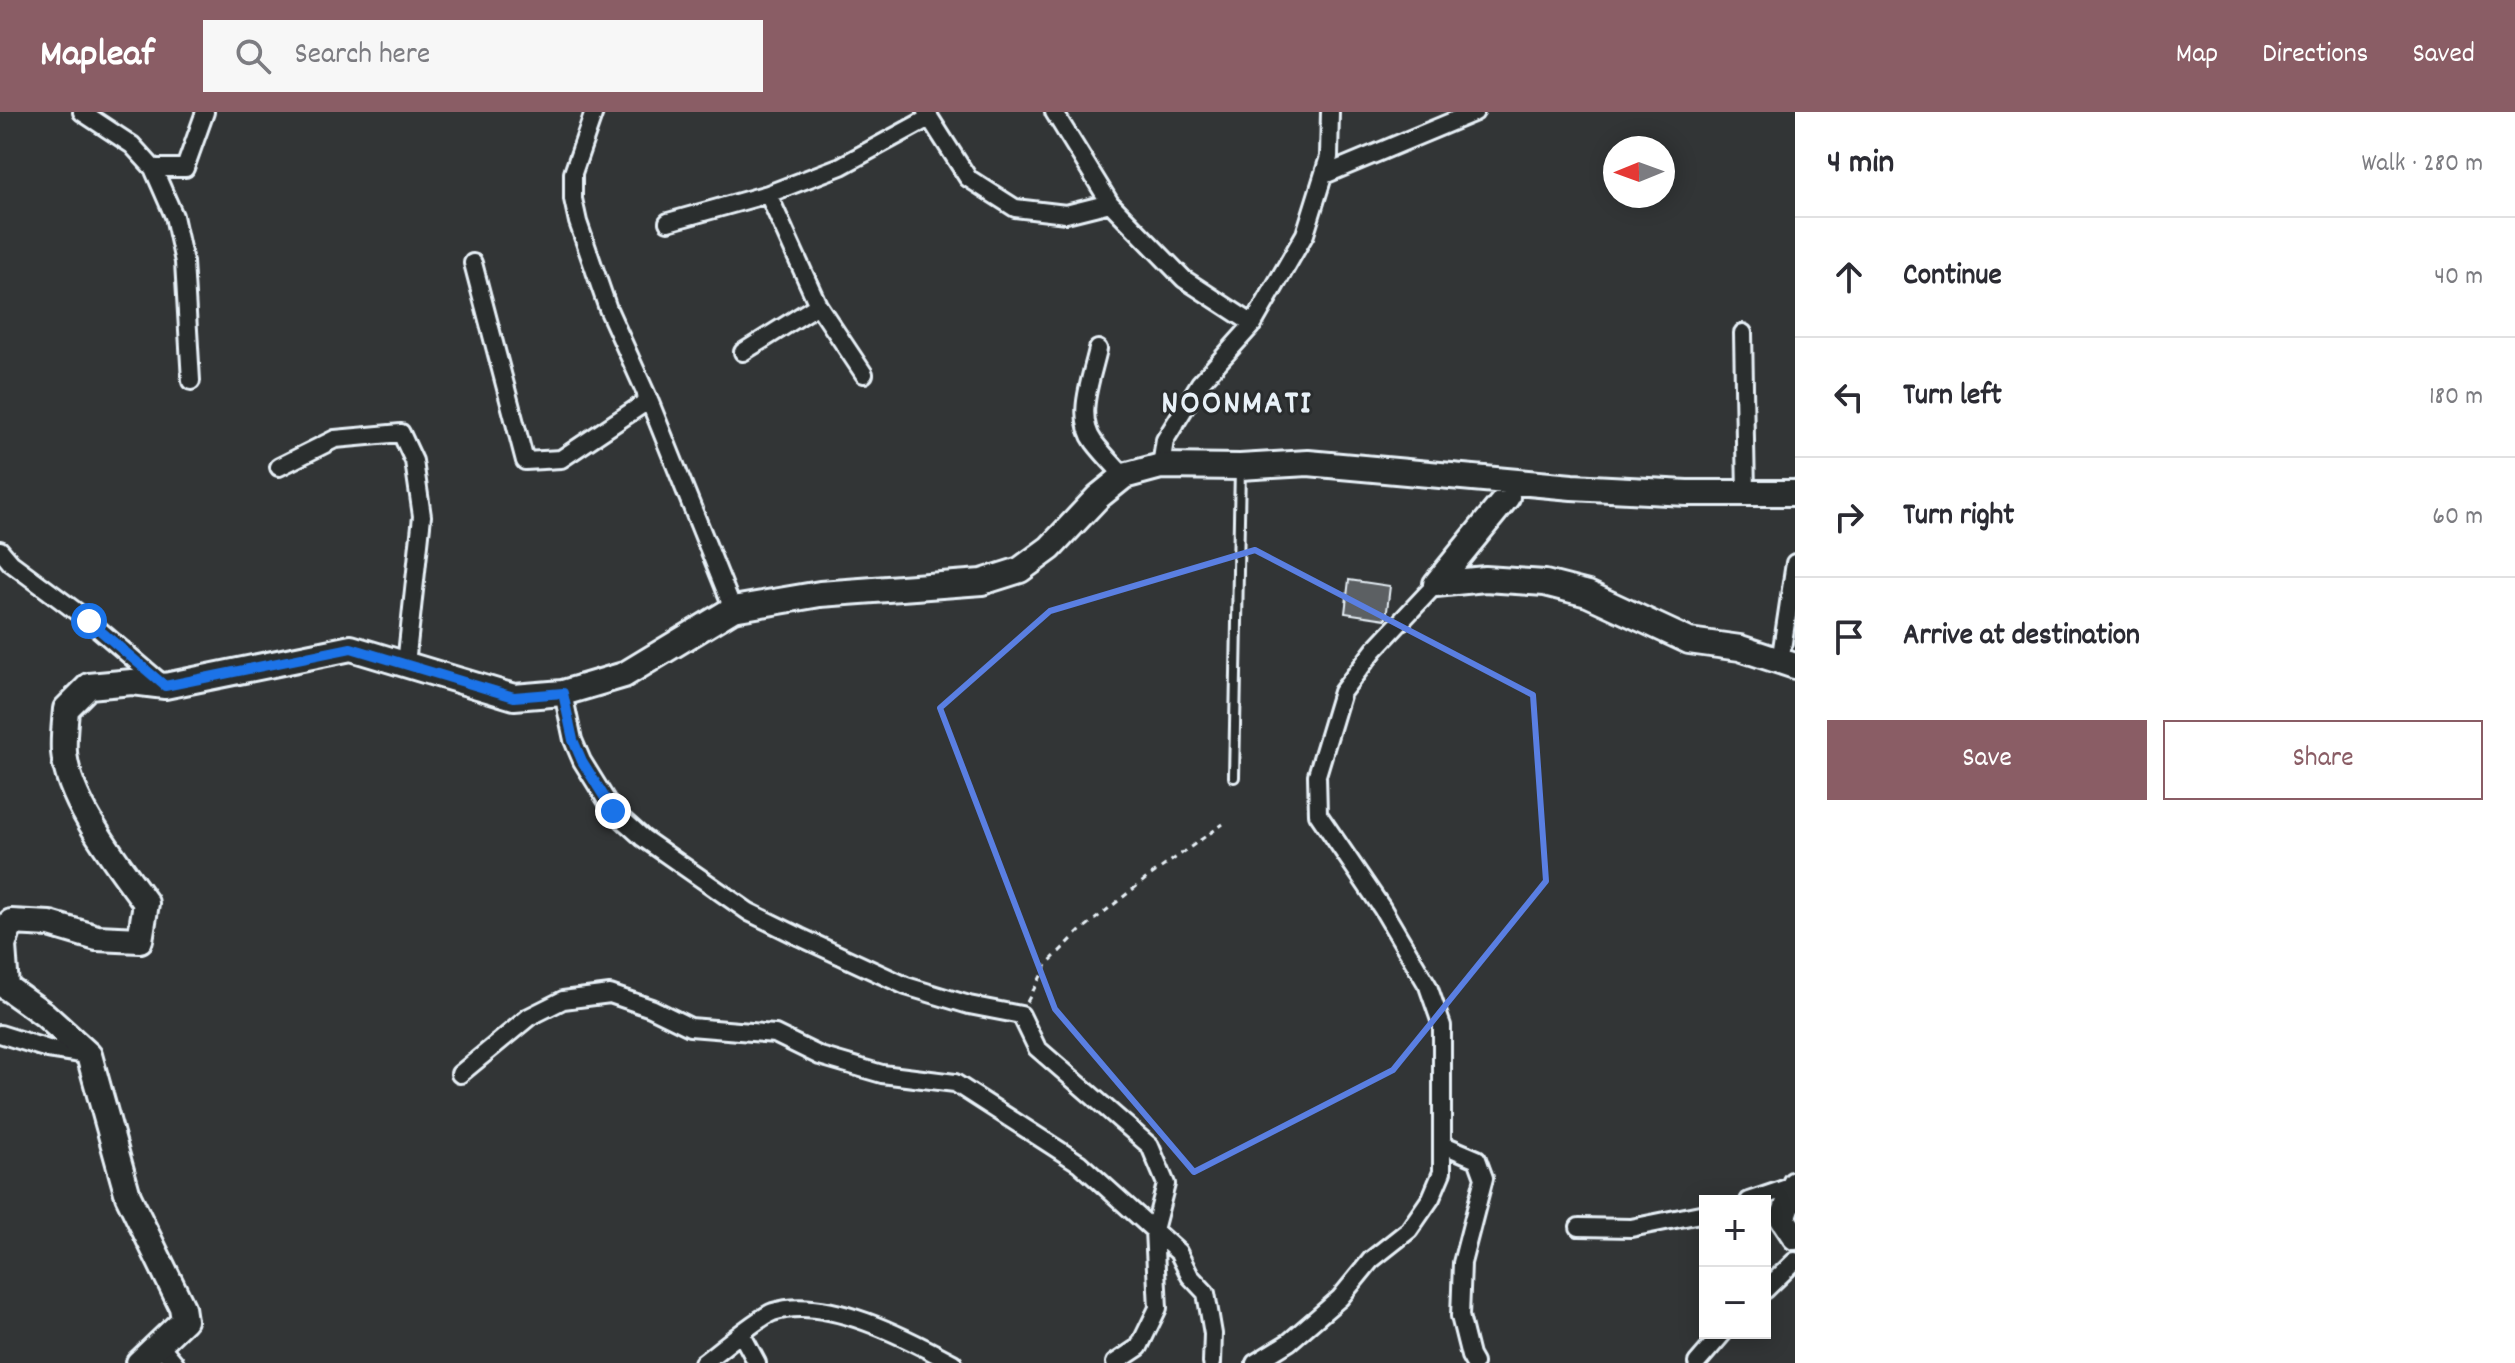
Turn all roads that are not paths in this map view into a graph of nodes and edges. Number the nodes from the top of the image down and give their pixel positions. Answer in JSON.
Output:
{"nodes":[{"id":1,"x":82,"y":112,"type":"edge"},
{"id":2,"x":205,"y":112,"type":"edge"},
{"id":3,"x":594,"y":112,"type":"edge"},
{"id":4,"x":1054,"y":112,"type":"edge"},
{"id":5,"x":1330,"y":112,"type":"edge"},
{"id":6,"x":1475,"y":112,"type":"edge"},
{"id":7,"x":927,"y":115,"type":"edge"},
{"id":8,"x":153,"y":168,"type":"junction"},
{"id":9,"x":1324,"y":175,"type":"junction"},
{"id":10,"x":768,"y":194,"type":"junction"},
{"id":11,"x":1110,"y":203,"type":"junction"},
{"id":12,"x":668,"y":222,"type":"dead end"},
{"id":13,"x":473,"y":263,"type":"dead end"},
{"id":14,"x":818,"y":305,"type":"junction"},
{"id":15,"x":1253,"y":324,"type":"junction"},
{"id":16,"x":1743,"y":333,"type":"dead end"},
{"id":17,"x":1098,"y":349,"type":"dead end"},
{"id":18,"x":743,"y":352,"type":"dead end"},
{"id":19,"x":864,"y":374,"type":"dead end"},
{"id":20,"x":191,"y":381,"type":"dead end"},
{"id":21,"x":649,"y":400,"type":"junction"},
{"id":22,"x":1271,"y":465,"type":"junction"},
{"id":23,"x":1161,"y":466,"type":"junction"},
{"id":24,"x":279,"y":467,"type":"dead end"},
{"id":25,"x":1240,"y":467,"type":"junction"},
{"id":26,"x":1124,"y":476,"type":"junction"},
{"id":27,"x":1795,"y":493,"type":"edge"},
{"id":28,"x":1746,"y":494,"type":"junction"},
{"id":29,"x":1507,"y":497,"type":"junction"},
{"id":30,"x":1666,"y":500,"type":"junction"},
{"id":31,"x":1795,"y":509,"type":"edge"},
{"id":32,"x":4,"y":557,"type":"edge"},
{"id":33,"x":1795,"y":563,"type":"edge"},
{"id":34,"x":1436,"y":584,"type":"junction"},
{"id":35,"x":733,"y":609,"type":"junction"},
{"id":36,"x":406,"y":664,"type":"junction"},
{"id":37,"x":1787,"y":664,"type":"edge"},
{"id":38,"x":165,"y":686,"type":"junction"},
{"id":39,"x":563,"y":693,"type":"junction"},
{"id":40,"x":1234,"y":777,"type":"dead end"},
{"id":41,"x":3,"y":1038,"type":"edge"},
{"id":42,"x":89,"y":1055,"type":"junction"},
{"id":43,"x":460,"y":1074,"type":"dead end"},
{"id":44,"x":1444,"y":1145,"type":"junction"},
{"id":45,"x":1794,"y":1185,"type":"edge"},
{"id":46,"x":1766,"y":1195,"type":"edge"},
{"id":47,"x":1699,"y":1214,"type":"edge"},
{"id":48,"x":1579,"y":1227,"type":"dead end"},
{"id":49,"x":1154,"y":1230,"type":"junction"},
{"id":50,"x":1795,"y":1237,"type":"edge"},
{"id":51,"x":1795,"y":1261,"type":"edge"},
{"id":52,"x":1771,"y":1284,"type":"edge"},
{"id":53,"x":742,"y":1335,"type":"junction"},
{"id":54,"x":1718,"y":1339,"type":"edge"},
{"id":55,"x":159,"y":1344,"type":"junction"},
{"id":56,"x":139,"y":1363,"type":"edge"},
{"id":57,"x":175,"y":1363,"type":"edge"},
{"id":58,"x":703,"y":1363,"type":"edge"},
{"id":59,"x":757,"y":1363,"type":"edge"},
{"id":60,"x":953,"y":1363,"type":"edge"},
{"id":61,"x":1115,"y":1363,"type":"edge"},
{"id":62,"x":1212,"y":1363,"type":"edge"},
{"id":63,"x":1255,"y":1363,"type":"edge"},
{"id":64,"x":1474,"y":1363,"type":"edge"},
{"id":65,"x":1697,"y":1363,"type":"edge"}],
"edges":[{"from":1,"to":8,"type":"street"},
{"from":2,"to":8,"type":"street"},
{"from":3,"to":21,"type":"street"},
{"from":4,"to":11,"type":"street"},
{"from":5,"to":9,"type":"street"},
{"from":6,"to":9,"type":"street"},
{"from":7,"to":10,"type":"street"},
{"from":7,"to":11,"type":"street"},
{"from":8,"to":20,"type":"street"},
{"from":9,"to":15,"type":"street"},
{"from":10,"to":12,"type":"street"},
{"from":10,"to":14,"type":"street"},
{"from":11,"to":15,"type":"street"},
{"from":13,"to":21,"type":"street"},
{"from":14,"to":18,"type":"street"},
{"from":14,"to":19,"type":"street"},
{"from":15,"to":23,"type":"street"},
{"from":16,"to":28,"type":"street"},
{"from":17,"to":26,"type":"street"},
{"from":21,"to":35,"type":"street"},
{"from":22,"to":25,"type":"street"},
{"from":22,"to":29,"type":"street"},
{"from":22,"to":30,"type":"street"},
{"from":23,"to":25,"type":"street"},
{"from":23,"to":26,"type":"street"},
{"from":24,"to":36,"type":"street"},
{"from":25,"to":40,"type":"lane"},
{"from":26,"to":35,"type":"street"},
{"from":27,"to":28,"type":"street"},
{"from":28,"to":30,"type":"street"},
{"from":29,"to":30,"type":"street"},
{"from":29,"to":34,"type":"street"},
{"from":30,"to":31,"type":"street"},
{"from":32,"to":38,"type":"street"},
{"from":33,"to":37,"type":"street"},
{"from":34,"to":37,"type":"street"},
{"from":34,"to":44,"type":"street"},
{"from":35,"to":39,"type":"street"},
{"from":36,"to":38,"type":"street"},
{"from":36,"to":39,"type":"street"},
{"from":38,"to":42,"type":"street"},
{"from":39,"to":49,"type":"street"},
{"from":41,"to":42,"type":"street"},
{"from":42,"to":55,"type":"street"},
{"from":43,"to":49,"type":"street"},
{"from":44,"to":63,"type":"street"},
{"from":44,"to":64,"type":"street"},
{"from":45,"to":46,"type":"street"},
{"from":45,"to":50,"type":"street"},
{"from":47,"to":48,"type":"street"},
{"from":49,"to":61,"type":"street"},
{"from":49,"to":62,"type":"street"},
{"from":51,"to":52,"type":"street"},
{"from":53,"to":58,"type":"street"},
{"from":53,"to":59,"type":"street"},
{"from":53,"to":60,"type":"street"},
{"from":54,"to":65,"type":"street"},
{"from":55,"to":56,"type":"street"},
{"from":55,"to":57,"type":"street"}]}
